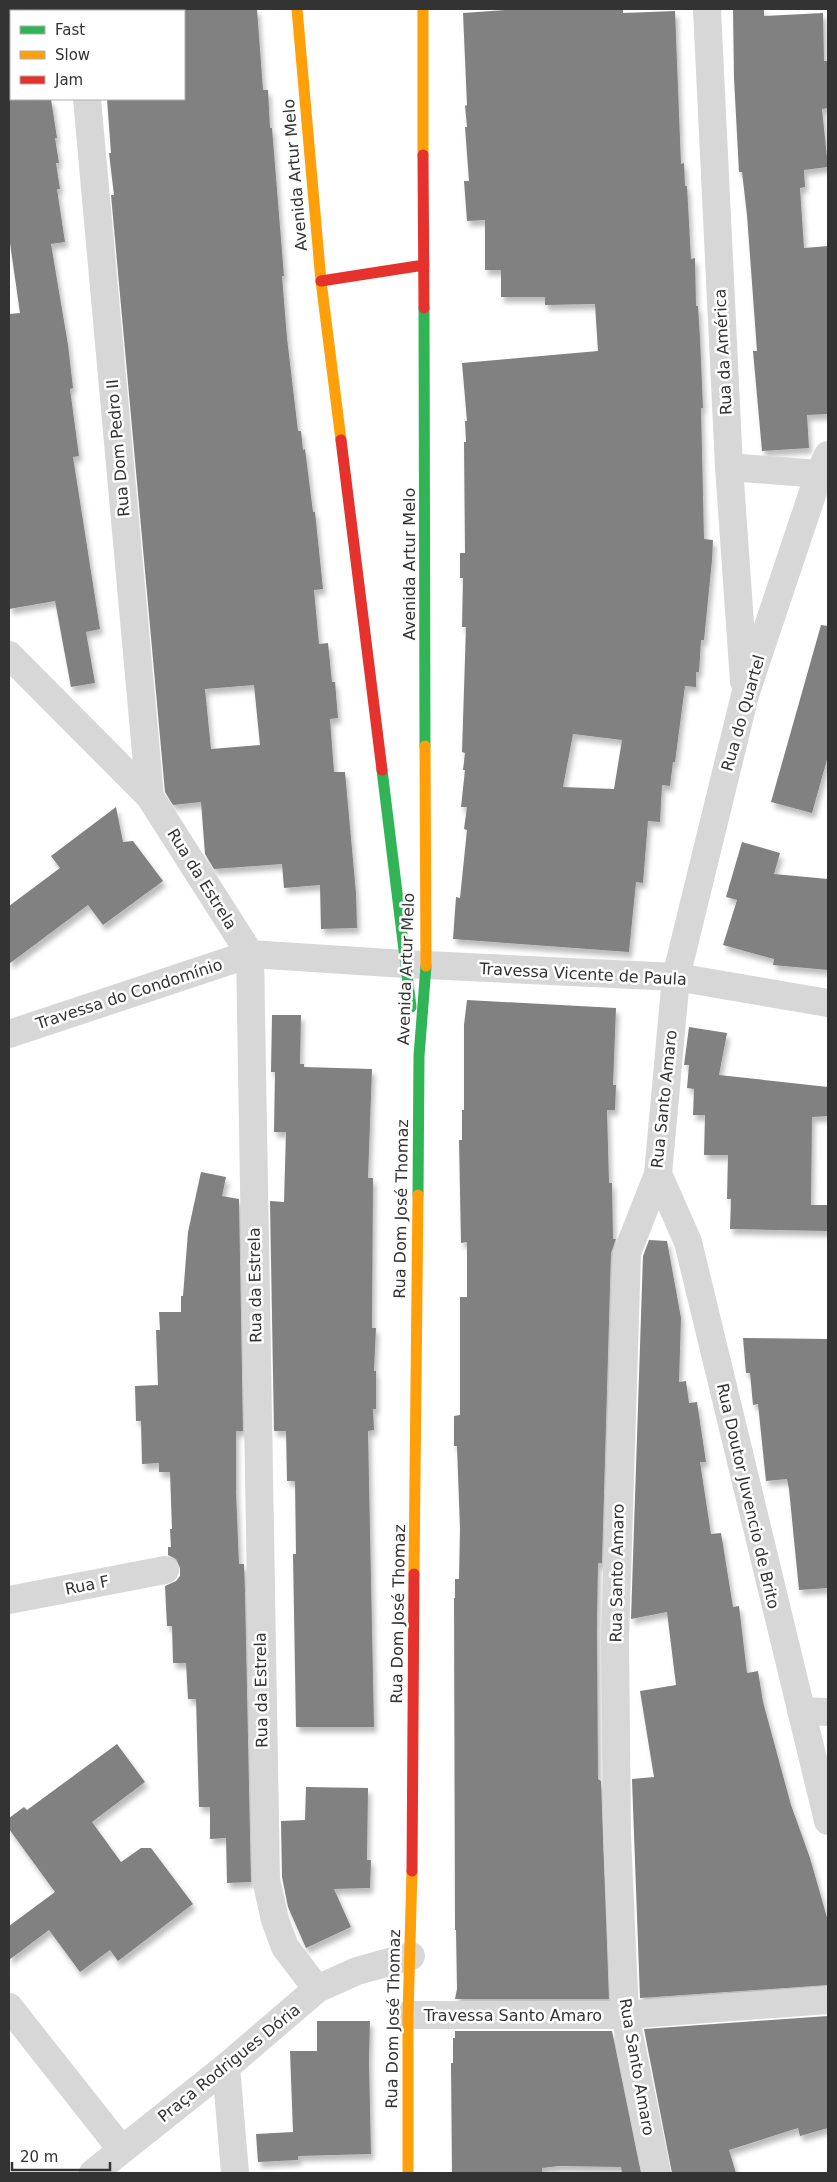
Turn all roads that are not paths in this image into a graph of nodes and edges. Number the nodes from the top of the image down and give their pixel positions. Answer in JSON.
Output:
{"nodes":[{"id":1,"x":297,"y":9,"type":"edge"},
{"id":2,"x":423,"y":9,"type":"edge"},
{"id":3,"x":707,"y":9,"type":"edge"},
{"id":4,"x":87,"y":100,"type":"edge"},
{"id":5,"x":424,"y":265,"type":"junction"},
{"id":6,"x":321,"y":282,"type":"junction"},
{"id":7,"x":824,"y":465,"type":"edge"},
{"id":8,"x":729,"y":467,"type":"junction"},
{"id":9,"x":9,"y":655,"type":"edge"},
{"id":10,"x":745,"y":695,"type":"junction"},
{"id":11,"x":150,"y":797,"type":"junction"},
{"id":12,"x":250,"y":954,"type":"junction"},
{"id":13,"x":415,"y":965,"type":"junction"},
{"id":14,"x":676,"y":977,"type":"junction"},
{"id":15,"x":828,"y":1004,"type":"edge"},
{"id":16,"x":9,"y":1034,"type":"edge"},
{"id":17,"x":419,"y":1056,"type":"junction"},
{"id":18,"x":658,"y":1174,"type":"junction"},
{"id":19,"x":165,"y":1570,"type":"dead end"},
{"id":20,"x":9,"y":1600,"type":"edge"},
{"id":21,"x":801,"y":1711,"type":"junction"},
{"id":22,"x":828,"y":1712,"type":"edge"},
{"id":23,"x":828,"y":1821,"type":"edge"},
{"id":24,"x":411,"y":1956,"type":"junction"},
{"id":25,"x":317,"y":1990,"type":"junction"},
{"id":26,"x":828,"y":2000,"type":"edge"},
{"id":27,"x":9,"y":2007,"type":"edge"},
{"id":28,"x":408,"y":2014,"type":"junction"},
{"id":29,"x":625,"y":2015,"type":"junction"},
{"id":30,"x":226,"y":2067,"type":"junction"},
{"id":31,"x":122,"y":2150,"type":"junction"},
{"id":32,"x":93,"y":2173,"type":"edge"},
{"id":33,"x":235,"y":2173,"type":"edge"},
{"id":34,"x":408,"y":2173,"type":"edge"},
{"id":35,"x":657,"y":2173,"type":"edge"}],
"edges":[{"from":1,"to":6,"type":"main road","name":"Avenida Artur Melo"},
{"from":2,"to":5,"type":"main road","name":"Avenida Artur Melo"},
{"from":3,"to":8,"type":"street","name":"Rua da América"},
{"from":4,"to":11,"type":"street","name":"Rua Dom Pedro II"},
{"from":5,"to":6,"type":"main road"},
{"from":5,"to":13,"type":"main road","name":"Avenida Artur Melo"},
{"from":6,"to":13,"type":"main road","name":"Avenida Artur Melo"},
{"from":7,"to":8,"type":"street"},
{"from":7,"to":10,"type":"street","name":"Rua do Quartel"},
{"from":8,"to":10,"type":"street","name":"Rua da América"},
{"from":9,"to":11,"type":"street","name":"Rua da Estrela"},
{"from":10,"to":14,"type":"street","name":"Rua do Quartel"},
{"from":11,"to":12,"type":"street","name":"Rua da Estrela"},
{"from":12,"to":13,"type":"street","name":"Travessa Vicente de Paula"},
{"from":12,"to":16,"type":"street","name":"Travessa do Condomínio"},
{"from":12,"to":25,"type":"street","name":"Rua da Estrela"},
{"from":13,"to":14,"type":"street","name":"Travessa Vicente de Paula"},
{"from":13,"to":17,"type":"main road","name":"Avenida Artur Melo"},
{"from":13,"to":17,"type":"main road","name":"Avenida Artur Melo"},
{"from":14,"to":15,"type":"street","name":"Travessa Vicente de Paula"},
{"from":14,"to":18,"type":"street","name":"Rua Santo Amaro"},
{"from":17,"to":24,"type":"main road","name":"Rua Dom José Thomaz"},
{"from":18,"to":21,"type":"street","name":"Rua Doutor Juvencio de Brito"},
{"from":18,"to":29,"type":"street","name":"Rua Santo Amaro"},
{"from":19,"to":20,"type":"street","name":"Rua F"},
{"from":21,"to":22,"type":"street"},
{"from":21,"to":23,"type":"street","name":"Rua Doutor Juvencio de Brito"},
{"from":24,"to":25,"type":"street","name":"Praça Rodrigues Dória"},
{"from":24,"to":28,"type":"main road","name":"Rua Dom José Thomaz"},
{"from":25,"to":30,"type":"street","name":"Praça Rodrigues Dória"},
{"from":26,"to":29,"type":"street","name":"Travessa Santo Amaro"},
{"from":27,"to":31,"type":"street"},
{"from":28,"to":29,"type":"street","name":"Travessa Santo Amaro"},
{"from":28,"to":34,"type":"main road","name":"Rua Dom José Thomaz"},
{"from":29,"to":35,"type":"street","name":"Rua Santo Amaro"},
{"from":30,"to":31,"type":"street","name":"Praça Rodrigues Dória"},
{"from":30,"to":33,"type":"street"},
{"from":31,"to":32,"type":"street","name":"Praça Rodrigues Dória"}]}
